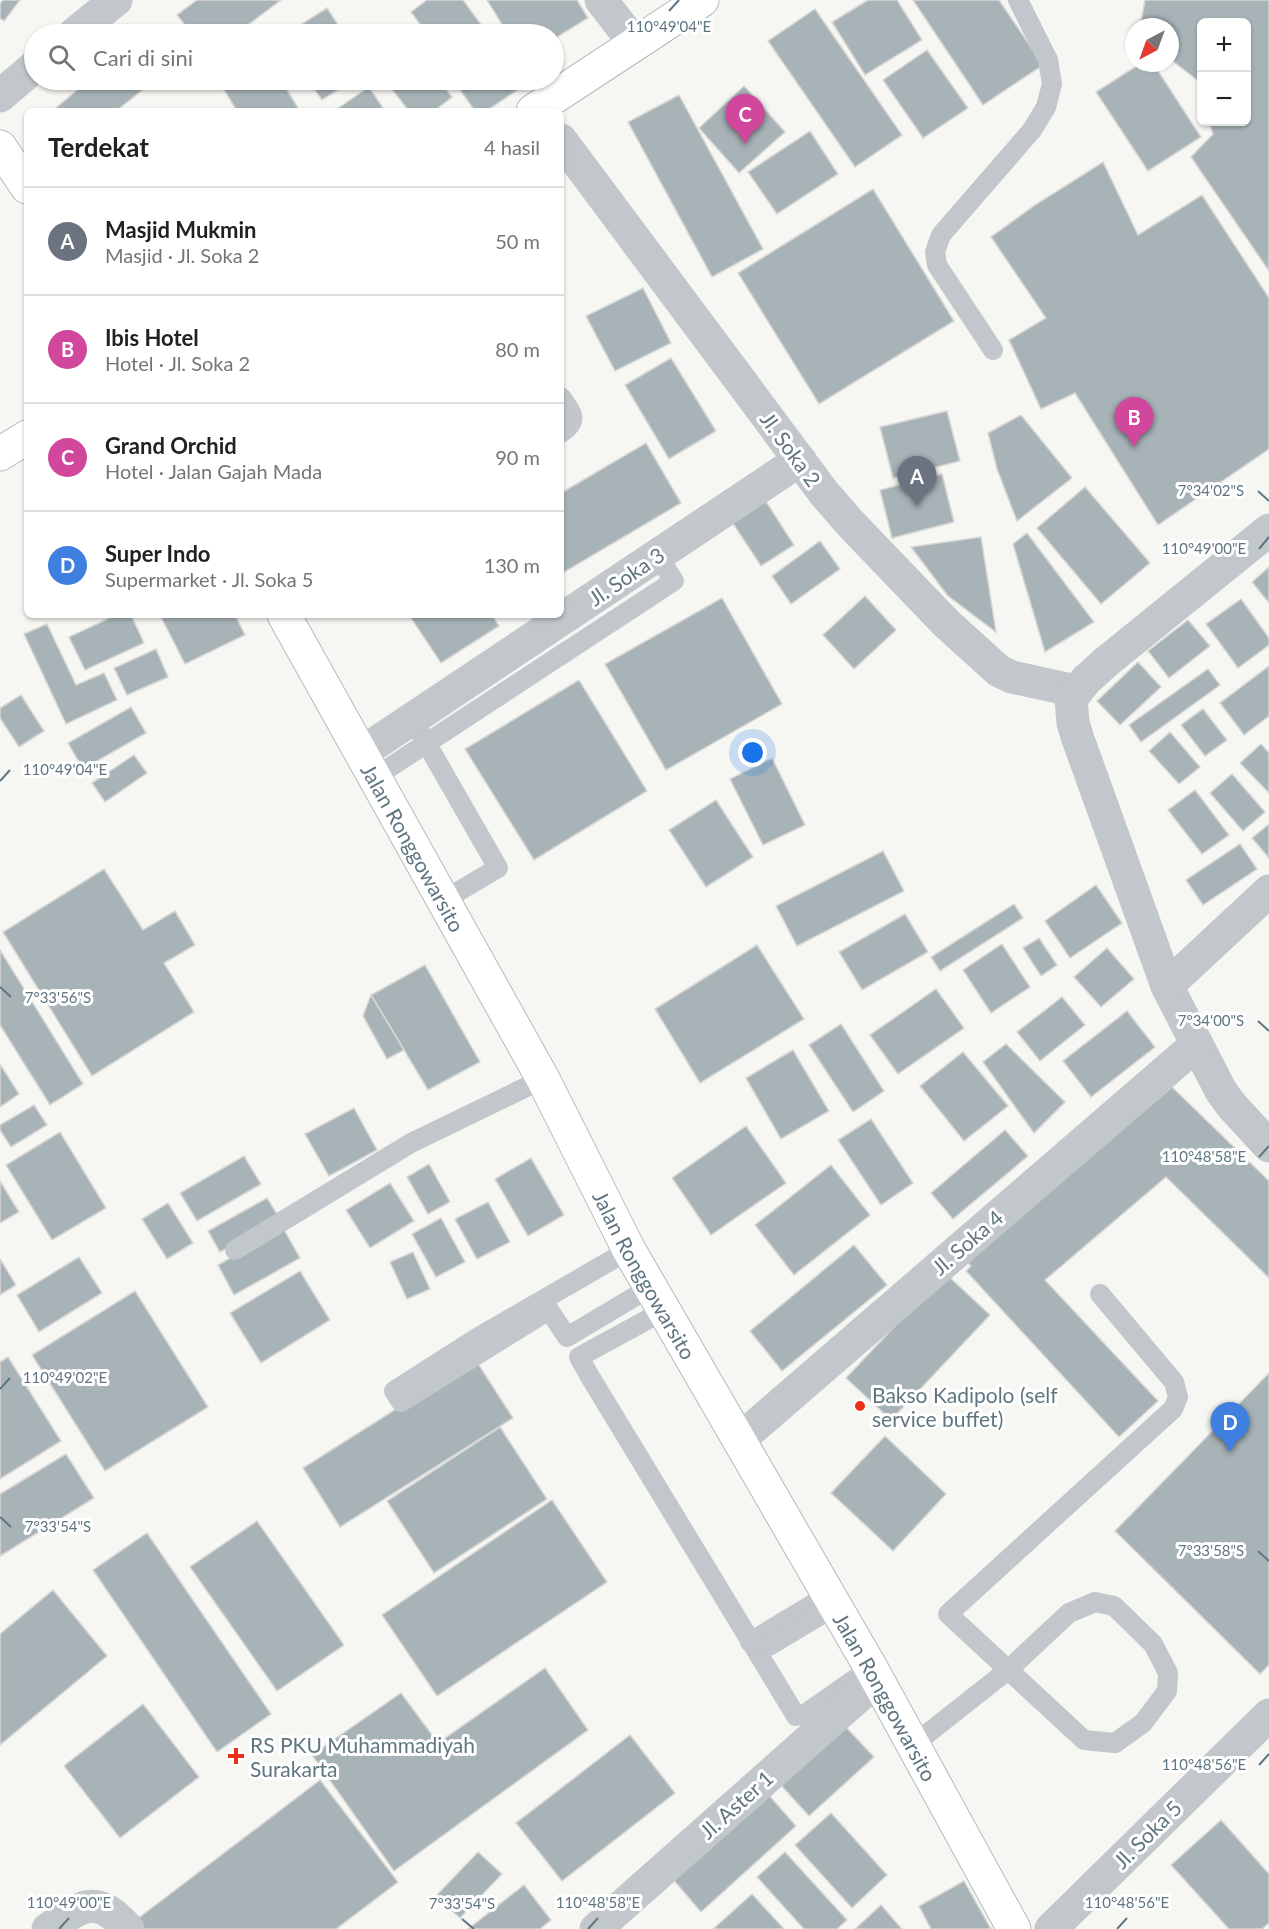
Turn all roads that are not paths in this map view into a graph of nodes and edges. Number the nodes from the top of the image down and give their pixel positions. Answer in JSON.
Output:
{"nodes":[{"id":1,"x":116,"y":0,"type":"edge"},
{"id":2,"x":601,"y":0,"type":"edge"},
{"id":3,"x":702,"y":0,"type":"edge"},
{"id":4,"x":1018,"y":0,"type":"edge"},
{"id":5,"x":86,"y":24,"type":"edge"},
{"id":6,"x":635,"y":44,"type":"junction"},
{"id":7,"x":24,"y":76,"type":"edge"},
{"id":8,"x":0,"y":96,"type":"edge"},
{"id":9,"x":539,"y":108,"type":"edge"},
{"id":10,"x":564,"y":144,"type":"edge"},
{"id":11,"x":0,"y":147,"type":"edge"},
{"id":12,"x":24,"y":183,"type":"edge"},
{"id":13,"x":993,"y":350,"type":"dead end"},
{"id":14,"x":564,"y":401,"type":"edge"},
{"id":15,"x":564,"y":431,"type":"edge"},
{"id":16,"x":24,"y":439,"type":"edge"},
{"id":17,"x":0,"y":454,"type":"edge"},
{"id":18,"x":800,"y":460,"type":"junction"},
{"id":19,"x":1269,"y":530,"type":"edge"},
{"id":20,"x":286,"y":618,"type":"edge"},
{"id":21,"x":1076,"y":691,"type":"junction"},
{"id":22,"x":419,"y":731,"type":"junction"},
{"id":23,"x":368,"y":765,"type":"junction"},
{"id":24,"x":1269,"y":891,"type":"edge"},
{"id":25,"x":444,"y":900,"type":"junction"},
{"id":26,"x":1167,"y":986,"type":"junction"},
{"id":27,"x":1196,"y":1045,"type":"junction"},
{"id":28,"x":543,"y":1079,"type":"junction"},
{"id":29,"x":1269,"y":1146,"type":"edge"},
{"id":30,"x":235,"y":1250,"type":"dead end"},
{"id":31,"x":629,"y":1250,"type":"junction"},
{"id":32,"x":1100,"y":1294,"type":"dead end"},
{"id":33,"x":658,"y":1298,"type":"junction"},
{"id":34,"x":739,"y":1440,"type":"junction"},
{"id":35,"x":831,"y":1601,"type":"junction"},
{"id":36,"x":753,"y":1647,"type":"junction"},
{"id":37,"x":1008,"y":1670,"type":"junction"},
{"id":38,"x":874,"y":1674,"type":"junction"},
{"id":39,"x":1269,"y":1715,"type":"edge"},
{"id":40,"x":913,"y":1745,"type":"junction"},
{"id":41,"x":48,"y":1929,"type":"edge"},
{"id":42,"x":128,"y":1929,"type":"edge"},
{"id":43,"x":596,"y":1929,"type":"edge"},
{"id":44,"x":1014,"y":1929,"type":"edge"},
{"id":45,"x":1051,"y":1929,"type":"edge"}],
"edges":[{"from":1,"to":5,"type":"street"},
{"from":2,"to":6,"type":"street"},
{"from":3,"to":6,"type":"main road"},
{"from":4,"to":13,"type":"lane"},
{"from":6,"to":9,"type":"main road"},
{"from":7,"to":8,"type":"street"},
{"from":10,"to":18,"type":"street","name":"Jl. Soka 2"},
{"from":11,"to":12,"type":"main road"},
{"from":14,"to":15,"type":"lane"},
{"from":16,"to":17,"type":"main road"},
{"from":18,"to":21,"type":"street","name":"Jl. Soka 2"},
{"from":18,"to":22,"type":"street","name":"Jl. Soka 3"},
{"from":19,"to":21,"type":"street"},
{"from":20,"to":23,"type":"main road","name":"Jalan Ronggowarsito"},
{"from":21,"to":26,"type":"street"},
{"from":22,"to":23,"type":"street","name":"Jl. Soka 3"},
{"from":22,"to":25,"type":"lane"},
{"from":23,"to":25,"type":"main road","name":"Jalan Ronggowarsito"},
{"from":24,"to":26,"type":"street"},
{"from":25,"to":28,"type":"main road","name":"Jalan Ronggowarsito"},
{"from":26,"to":27,"type":"street"},
{"from":27,"to":29,"type":"street"},
{"from":27,"to":34,"type":"street","name":"Jl. Soka 4"},
{"from":28,"to":30,"type":"lane"},
{"from":28,"to":31,"type":"main road","name":"Jalan Ronggowarsito"},
{"from":31,"to":33,"type":"main road","name":"Jalan Ronggowarsito"},
{"from":31,"to":33,"type":"lane"},
{"from":32,"to":37,"type":"lane"},
{"from":33,"to":34,"type":"main road","name":"Jalan Ronggowarsito"},
{"from":33,"to":36,"type":"lane"},
{"from":34,"to":35,"type":"main road","name":"Jalan Ronggowarsito"},
{"from":35,"to":36,"type":"lane"},
{"from":35,"to":38,"type":"main road","name":"Jalan Ronggowarsito"},
{"from":36,"to":38,"type":"lane"},
{"from":37,"to":37,"type":"lane"},
{"from":37,"to":40,"type":"lane"},
{"from":38,"to":40,"type":"main road","name":"Jalan Ronggowarsito"},
{"from":38,"to":43,"type":"street","name":"Jl. Aster 1"},
{"from":39,"to":45,"type":"street","name":"Jl. Soka 5"},
{"from":40,"to":44,"type":"main road","name":"Jalan Ronggowarsito"},
{"from":41,"to":42,"type":"street"}]}
